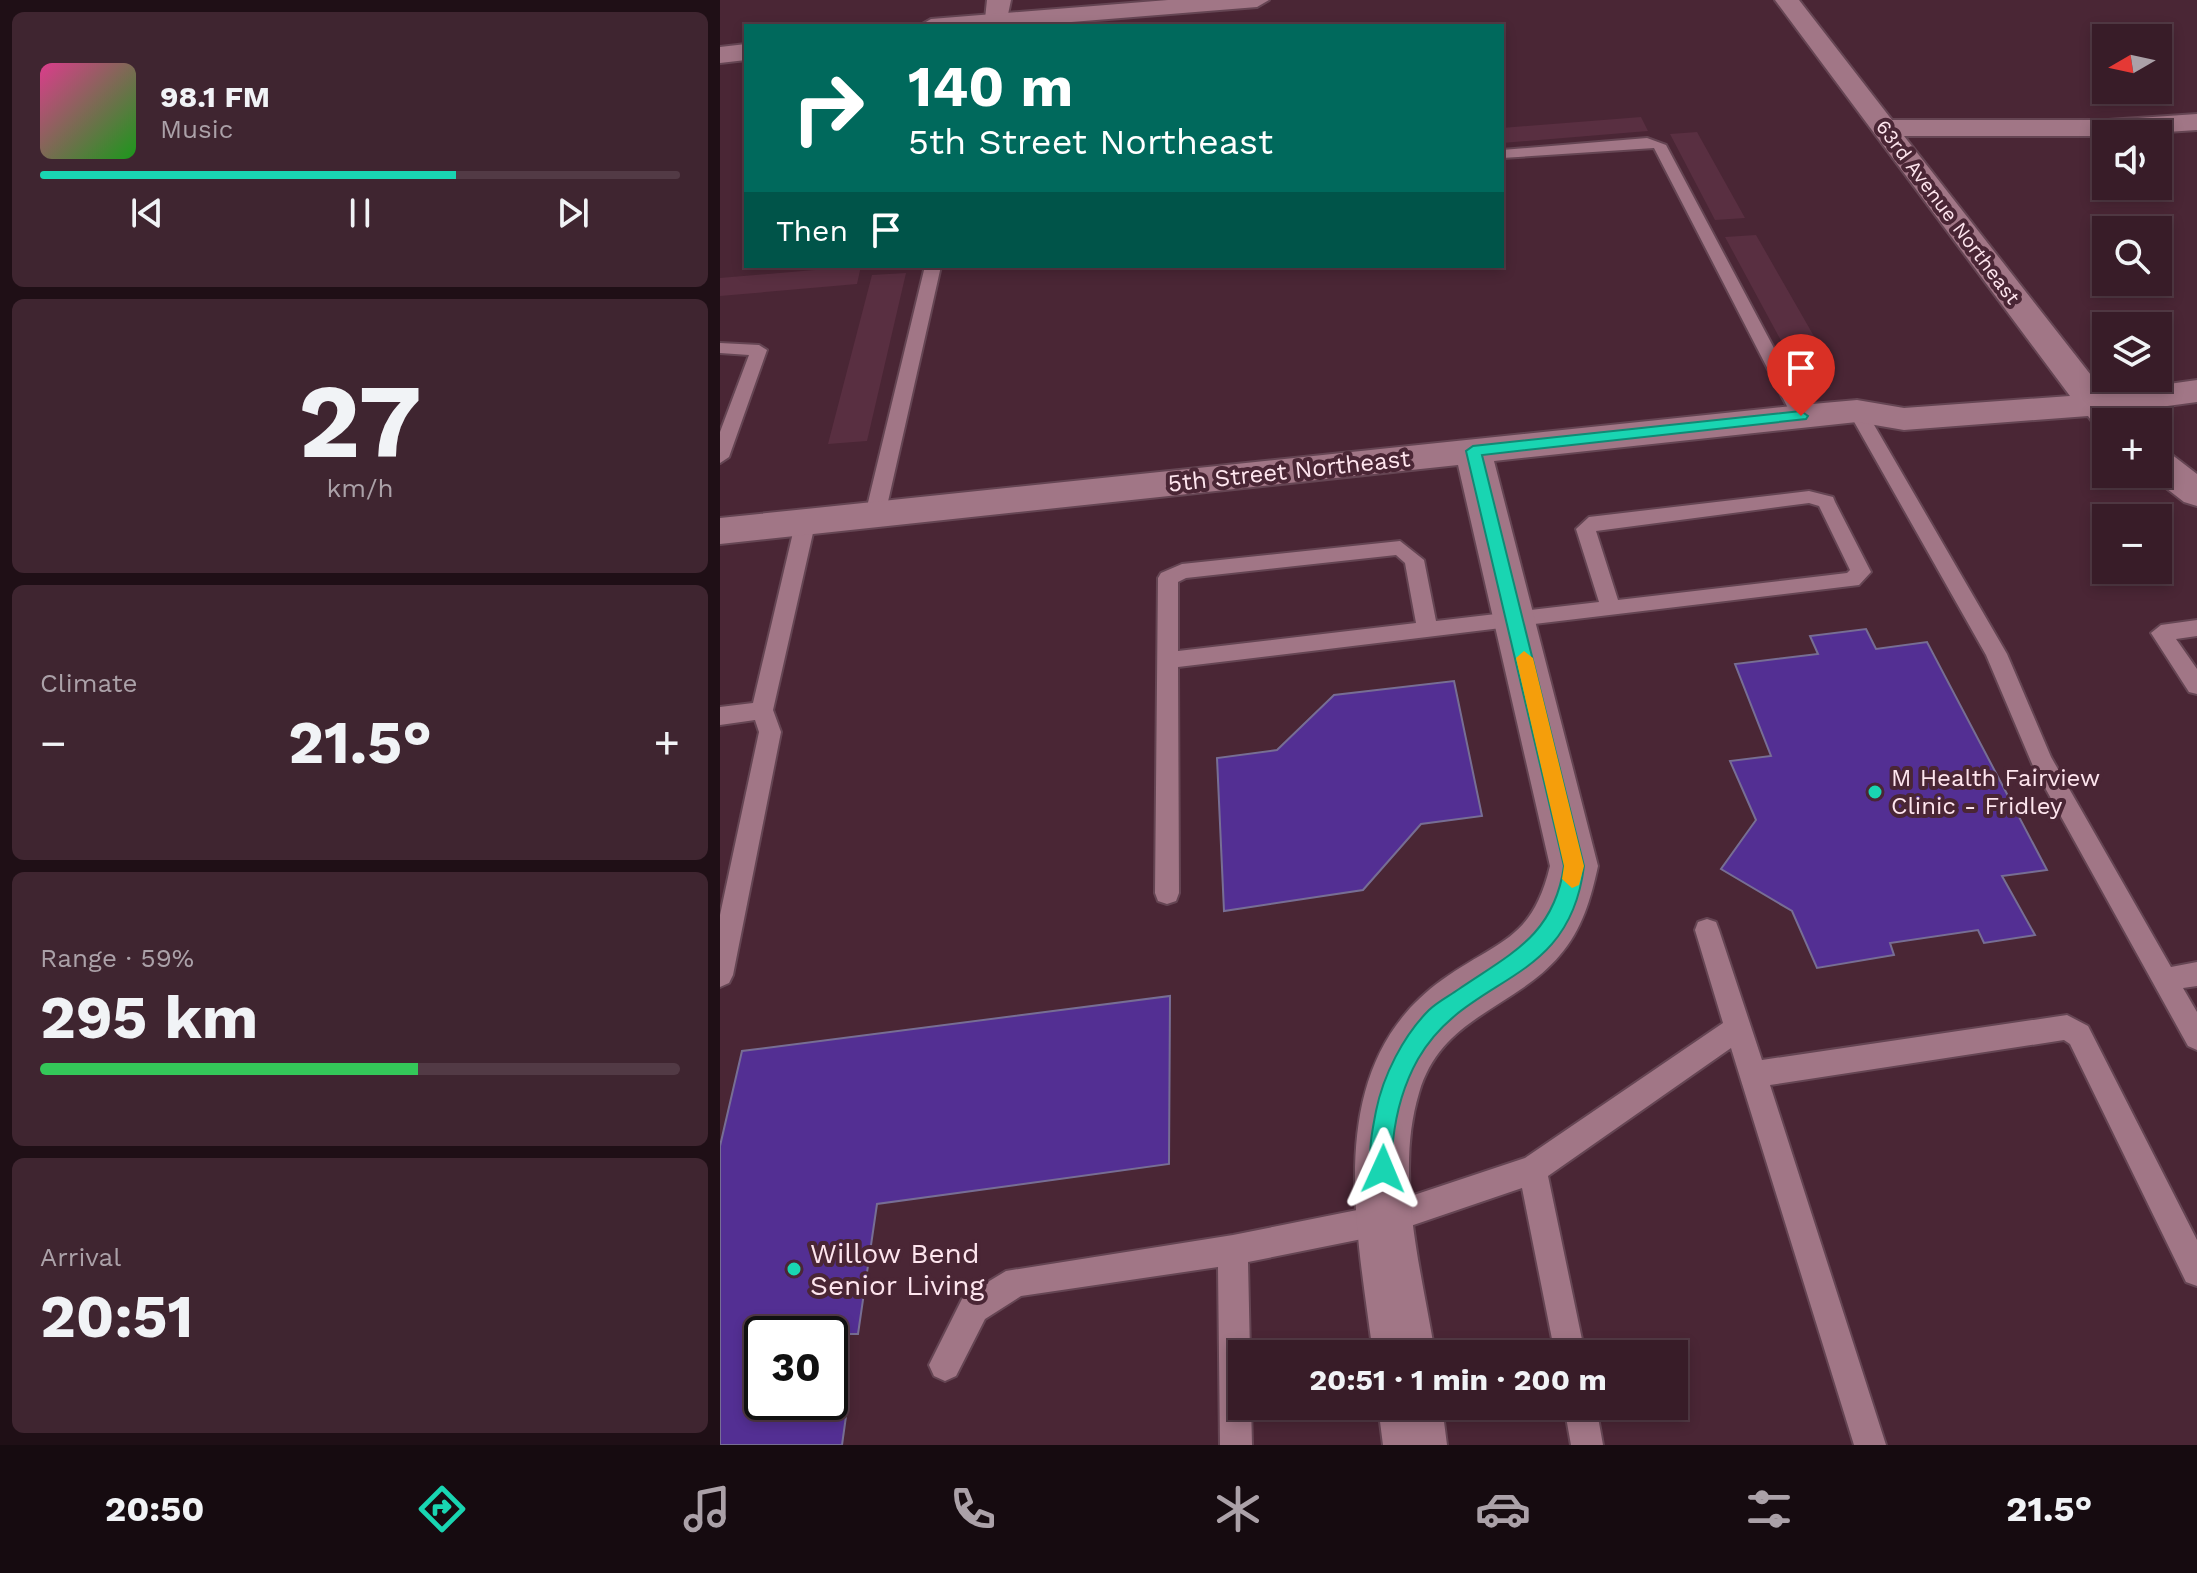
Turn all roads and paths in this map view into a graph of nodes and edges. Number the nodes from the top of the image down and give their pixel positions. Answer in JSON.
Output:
{"nodes":[{"id":1,"x":1257,"y":0,"type":"edge"},
{"id":2,"x":1787,"y":0,"type":"edge"},
{"id":3,"x":998,"y":10,"type":"edge"},
{"id":4,"x":939,"y":24,"type":"edge"},
{"id":5,"x":744,"y":52,"type":"edge"},
{"id":6,"x":720,"y":55,"type":"edge"},
{"id":7,"x":2197,"y":122,"type":"edge"},
{"id":8,"x":1885,"y":128,"type":"junction"},
{"id":9,"x":1504,"y":154,"type":"edge"},
{"id":10,"x":933,"y":268,"type":"edge"},
{"id":11,"x":720,"y":348,"type":"edge"},
{"id":12,"x":2197,"y":362,"type":"edge"},
{"id":13,"x":2172,"y":365,"type":"edge"},
{"id":14,"x":2092,"y":373,"type":"edge"},
{"id":15,"x":2071,"y":375,"type":"junction"},
{"id":16,"x":2197,"y":391,"type":"edge"},
{"id":17,"x":2099,"y":408,"type":"edge"},
{"id":18,"x":2124,"y":408,"type":"edge"},
{"id":19,"x":1857,"y":411,"type":"junction"},
{"id":20,"x":2092,"y":413,"type":"edge"},
{"id":21,"x":1801,"y":416,"type":"junction"},
{"id":22,"x":1473,"y":451,"type":"junction"},
{"id":23,"x":720,"y":457,"type":"edge"},
{"id":24,"x":2172,"y":474,"type":"edge"},
{"id":25,"x":2197,"y":493,"type":"edge"},
{"id":26,"x":875,"y":515,"type":"junction"},
{"id":27,"x":805,"y":524,"type":"junction"},
{"id":28,"x":720,"y":531,"type":"edge"},
{"id":29,"x":1611,"y":609,"type":"junction"},
{"id":30,"x":1515,"y":621,"type":"junction"},
{"id":31,"x":2197,"y":628,"type":"edge"},
{"id":32,"x":1428,"y":630,"type":"junction"},
{"id":33,"x":1168,"y":660,"type":"junction"},
{"id":34,"x":2197,"y":686,"type":"edge"},
{"id":35,"x":762,"y":710,"type":"junction"},
{"id":36,"x":720,"y":716,"type":"edge"},
{"id":37,"x":1167,"y":893,"type":"dead end"},
{"id":38,"x":1707,"y":930,"type":"dead end"},
{"id":39,"x":2197,"y":974,"type":"edge"},
{"id":40,"x":720,"y":975,"type":"edge"},
{"id":41,"x":2165,"y":980,"type":"junction"},
{"id":42,"x":1737,"y":1029,"type":"junction"},
{"id":43,"x":2197,"y":1037,"type":"edge"},
{"id":44,"x":1752,"y":1075,"type":"junction"},
{"id":45,"x":1533,"y":1170,"type":"junction"},
{"id":46,"x":1387,"y":1219,"type":"junction"},
{"id":47,"x":1233,"y":1250,"type":"junction"},
{"id":48,"x":2197,"y":1271,"type":"edge"},
{"id":49,"x":1402,"y":1340,"type":"edge"},
{"id":50,"x":1567,"y":1340,"type":"edge"},
{"id":51,"x":945,"y":1365,"type":"dead end"},
{"id":52,"x":1412,"y":1420,"type":"edge"},
{"id":53,"x":1583,"y":1420,"type":"edge"},
{"id":54,"x":1236,"y":1445,"type":"edge"},
{"id":55,"x":1415,"y":1445,"type":"edge"},
{"id":56,"x":1587,"y":1445,"type":"edge"},
{"id":57,"x":1870,"y":1445,"type":"edge"}],
"edges":[{"from":1,"to":3,"type":"street"},
{"from":2,"to":8,"type":"street","name":"63rd Avenue Northeast"},
{"from":3,"to":4,"type":"street"},
{"from":5,"to":6,"type":"street"},
{"from":7,"to":8,"type":"street"},
{"from":8,"to":15,"type":"street","name":"63rd Avenue Northeast"},
{"from":9,"to":21,"type":"lane"},
{"from":10,"to":26,"type":"lane"},
{"from":11,"to":23,"type":"lane"},
{"from":12,"to":13,"type":"street"},
{"from":14,"to":15,"type":"street","name":"5th Street Northeast"},
{"from":15,"to":17,"type":"street","name":"63rd Avenue Northeast"},
{"from":15,"to":19,"type":"street","name":"5th Street Northeast"},
{"from":16,"to":18,"type":"street","name":"5th Street Northeast"},
{"from":19,"to":20,"type":"street","name":"5th Street Northeast"},
{"from":19,"to":21,"type":"street","name":"5th Street Northeast"},
{"from":19,"to":41,"type":"lane"},
{"from":21,"to":22,"type":"street","name":"5th Street Northeast"},
{"from":22,"to":26,"type":"street","name":"5th Street Northeast"},
{"from":22,"to":30,"type":"street"},
{"from":24,"to":25,"type":"street"},
{"from":26,"to":27,"type":"street","name":"5th Street Northeast"},
{"from":27,"to":28,"type":"street","name":"5th Street Northeast"},
{"from":27,"to":35,"type":"lane"},
{"from":29,"to":29,"type":"lane"},
{"from":29,"to":30,"type":"lane"},
{"from":30,"to":32,"type":"lane"},
{"from":30,"to":46,"type":"street"},
{"from":31,"to":34,"type":"lane"},
{"from":32,"to":33,"type":"lane"},
{"from":32,"to":33,"type":"lane"},
{"from":33,"to":37,"type":"lane"},
{"from":35,"to":36,"type":"lane"},
{"from":35,"to":40,"type":"lane"},
{"from":38,"to":42,"type":"lane"},
{"from":39,"to":41,"type":"lane"},
{"from":41,"to":43,"type":"lane"},
{"from":42,"to":44,"type":"lane"},
{"from":42,"to":45,"type":"lane"},
{"from":44,"to":48,"type":"lane"},
{"from":44,"to":57,"type":"lane"},
{"from":45,"to":46,"type":"lane"},
{"from":45,"to":50,"type":"lane"},
{"from":46,"to":47,"type":"lane"},
{"from":46,"to":49,"type":"street"},
{"from":47,"to":51,"type":"lane"},
{"from":47,"to":54,"type":"lane"},
{"from":52,"to":55,"type":"street"},
{"from":53,"to":56,"type":"lane"}]}
